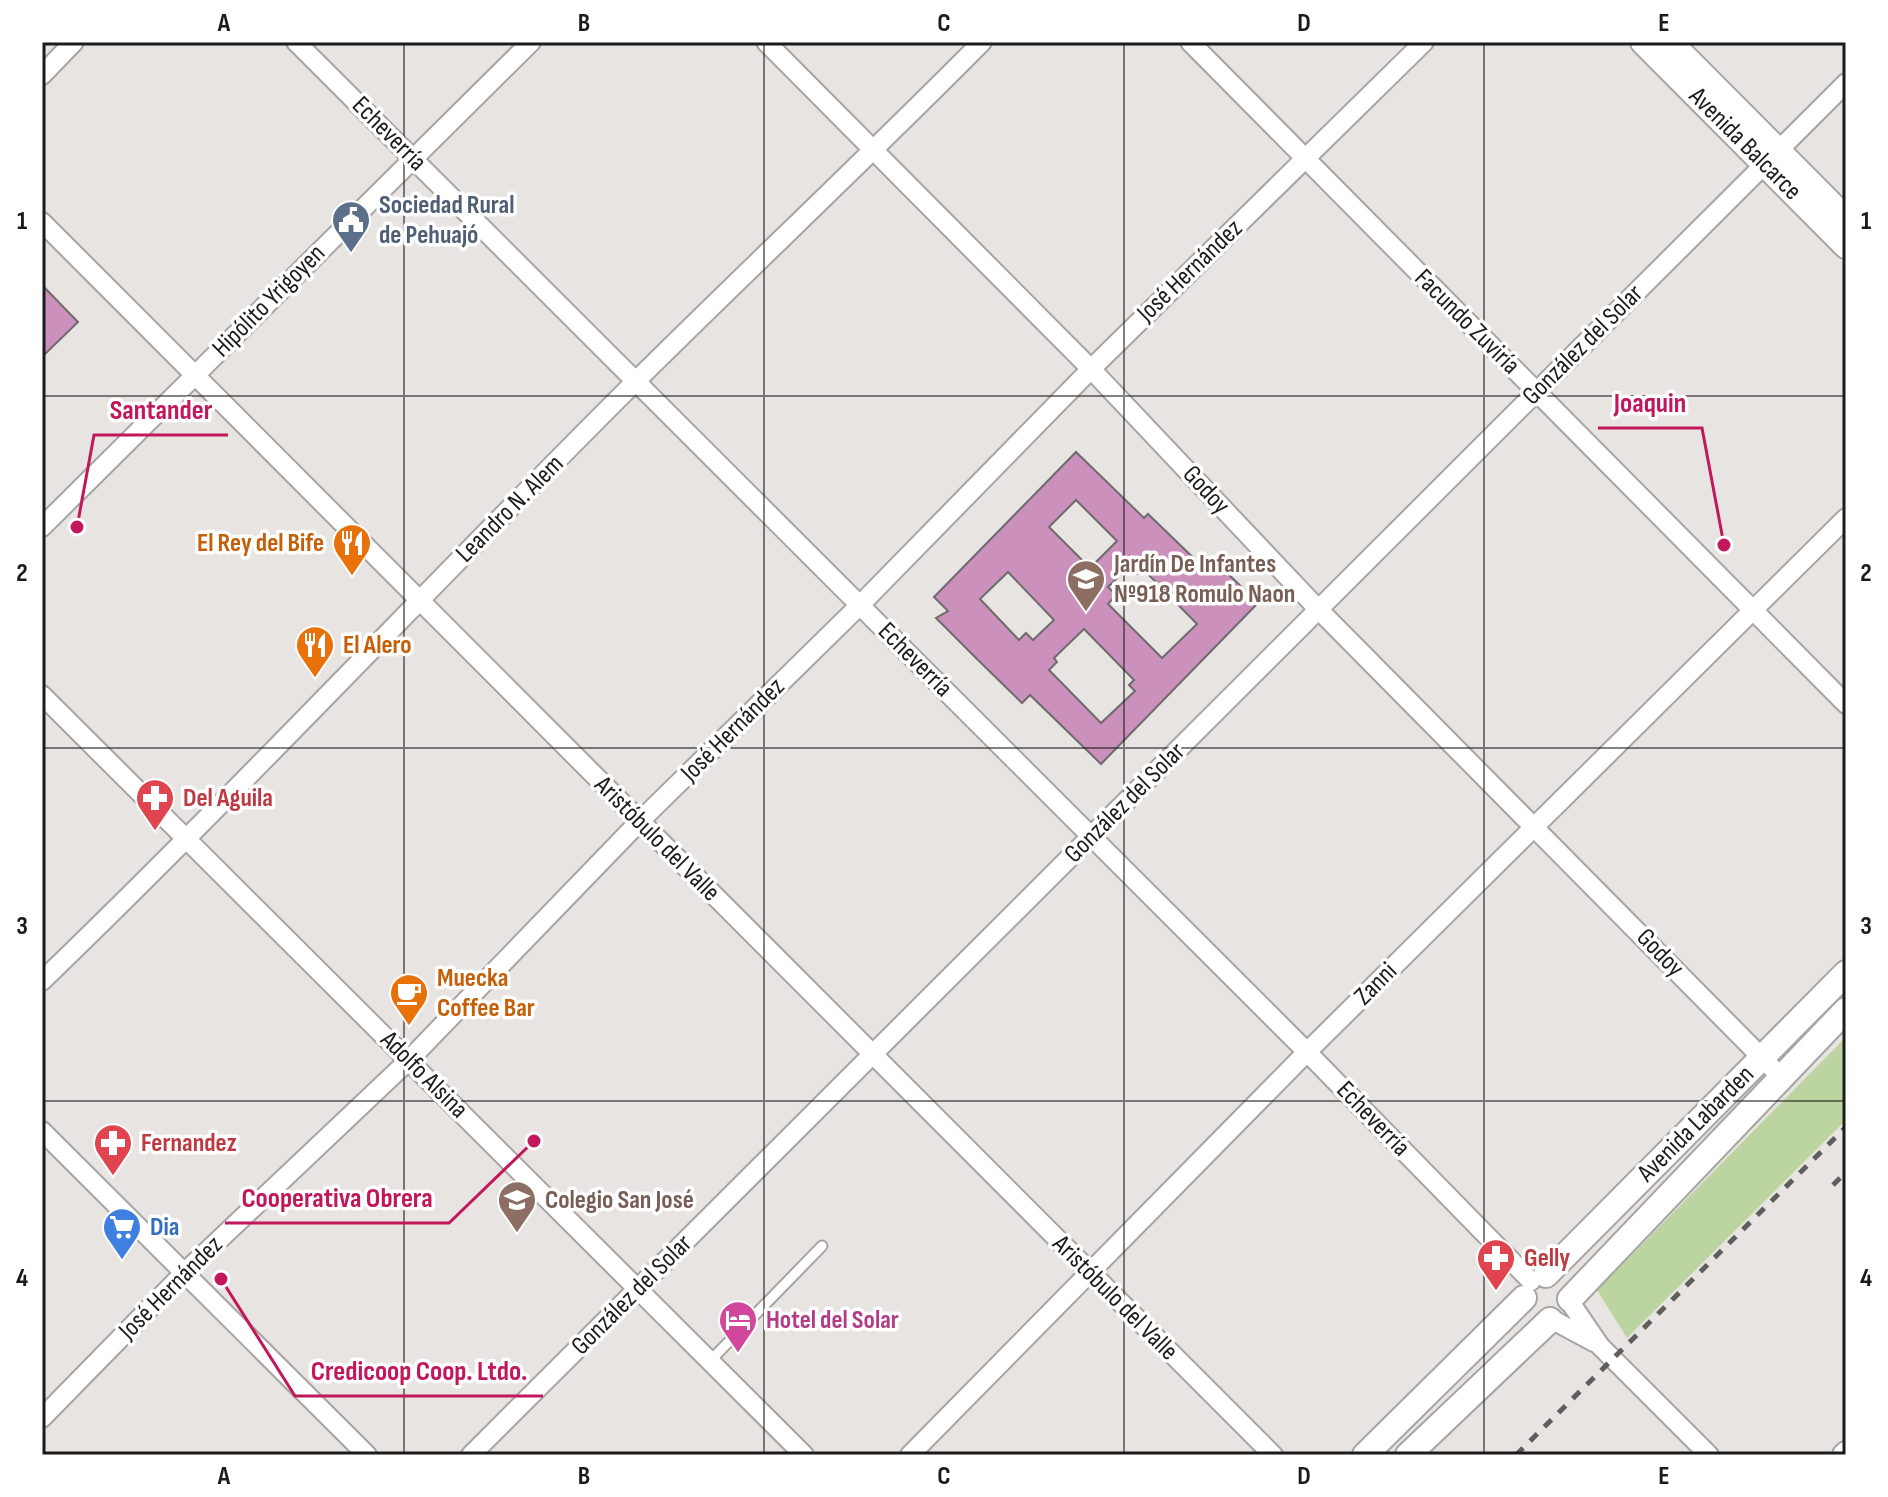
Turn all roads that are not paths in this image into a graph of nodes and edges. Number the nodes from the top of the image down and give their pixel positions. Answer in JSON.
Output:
{"nodes":[{"id":1,"x":74,"y":42,"type":"edge"},
{"id":2,"x":296,"y":42,"type":"edge"},
{"id":3,"x":531,"y":42,"type":"edge"},
{"id":4,"x":766,"y":42,"type":"edge"},
{"id":5,"x":982,"y":42,"type":"edge"},
{"id":6,"x":1190,"y":42,"type":"edge"},
{"id":7,"x":1424,"y":42,"type":"edge"},
{"id":8,"x":1643,"y":42,"type":"edge"},
{"id":9,"x":1670,"y":42,"type":"edge"},
{"id":10,"x":42,"y":75,"type":"edge"},
{"id":11,"x":1846,"y":83,"type":"edge"},
{"id":12,"x":874,"y":151,"type":"junction"},
{"id":13,"x":1771,"y":157,"type":"junction"},
{"id":14,"x":412,"y":158,"type":"junction"},
{"id":15,"x":1305,"y":158,"type":"junction"},
{"id":16,"x":1846,"y":219,"type":"edge"},
{"id":17,"x":42,"y":222,"type":"edge"},
{"id":18,"x":1846,"y":246,"type":"edge"},
{"id":19,"x":1091,"y":369,"type":"junction"},
{"id":20,"x":195,"y":375,"type":"junction"},
{"id":21,"x":636,"y":381,"type":"junction"},
{"id":22,"x":1537,"y":392,"type":"junction"},
{"id":23,"x":1846,"y":518,"type":"edge"},
{"id":24,"x":42,"y":527,"type":"edge"},
{"id":25,"x":419,"y":600,"type":"junction"},
{"id":26,"x":860,"y":605,"type":"junction"},
{"id":27,"x":1318,"y":609,"type":"junction"},
{"id":28,"x":1753,"y":610,"type":"junction"},
{"id":29,"x":42,"y":695,"type":"edge"},
{"id":30,"x":1846,"y":704,"type":"edge"},
{"id":31,"x":640,"y":821,"type":"junction"},
{"id":32,"x":1535,"y":826,"type":"junction"},
{"id":33,"x":1091,"y":836,"type":"junction"},
{"id":34,"x":188,"y":840,"type":"junction"},
{"id":35,"x":1846,"y":973,"type":"edge"},
{"id":36,"x":42,"y":981,"type":"edge"},
{"id":37,"x":1846,"y":1010,"type":"edge"},
{"id":38,"x":1307,"y":1052,"type":"junction"},
{"id":39,"x":873,"y":1054,"type":"junction"},
{"id":40,"x":1763,"y":1058,"type":"junction"},
{"id":41,"x":409,"y":1060,"type":"junction"},
{"id":42,"x":1780,"y":1076,"type":"junction"},
{"id":43,"x":42,"y":1131,"type":"edge"},
{"id":44,"x":822,"y":1246,"type":"dead end"},
{"id":45,"x":1089,"y":1272,"type":"junction"},
{"id":46,"x":184,"y":1273,"type":"junction"},
{"id":47,"x":1534,"y":1285,"type":"junction"},
{"id":48,"x":638,"y":1288,"type":"junction"},
{"id":49,"x":1561,"y":1310,"type":"junction"},
{"id":50,"x":710,"y":1361,"type":"junction"},
{"id":51,"x":42,"y":1418,"type":"edge"},
{"id":52,"x":367,"y":1455,"type":"edge"},
{"id":53,"x":471,"y":1455,"type":"edge"},
{"id":54,"x":804,"y":1455,"type":"edge"},
{"id":55,"x":910,"y":1455,"type":"edge"},
{"id":56,"x":1273,"y":1455,"type":"edge"},
{"id":57,"x":1365,"y":1455,"type":"edge"},
{"id":58,"x":1408,"y":1455,"type":"edge"},
{"id":59,"x":1709,"y":1455,"type":"edge"}],
"edges":[{"from":1,"to":10,"type":"street"},
{"from":2,"to":14,"type":"street","name":"Echeverría"},
{"from":3,"to":14,"type":"street","name":"Hipólito Yrigoyen"},
{"from":4,"to":12,"type":"street","name":"Godoy"},
{"from":5,"to":12,"type":"street","name":"Leandro N. Alem"},
{"from":6,"to":15,"type":"street","name":"Facundo Zuviría"},
{"from":7,"to":15,"type":"street","name":"José Hernández"},
{"from":8,"to":13,"type":"main road","name":"Avenida Balcarce"},
{"from":9,"to":13,"type":"main road","name":"Avenida Balcarce"},
{"from":11,"to":13,"type":"street","name":"González del Solar"},
{"from":12,"to":19,"type":"street","name":"Godoy"},
{"from":12,"to":21,"type":"street","name":"Leandro N. Alem"},
{"from":13,"to":16,"type":"main road","name":"Avenida Balcarce"},
{"from":13,"to":18,"type":"main road","name":"Avenida Balcarce"},
{"from":13,"to":22,"type":"street","name":"González del Solar"},
{"from":14,"to":20,"type":"street","name":"Hipólito Yrigoyen"},
{"from":14,"to":21,"type":"street","name":"Echeverría"},
{"from":15,"to":19,"type":"street","name":"José Hernández"},
{"from":15,"to":22,"type":"street","name":"Facundo Zuviría"},
{"from":17,"to":20,"type":"street","name":"Aristóbulo del Valle"},
{"from":19,"to":26,"type":"street","name":"José Hernández"},
{"from":19,"to":27,"type":"street","name":"Godoy"},
{"from":20,"to":24,"type":"street","name":"Hipólito Yrigoyen"},
{"from":20,"to":25,"type":"street","name":"Aristóbulo del Valle"},
{"from":21,"to":25,"type":"street","name":"Leandro N. Alem"},
{"from":21,"to":26,"type":"street","name":"Echeverría"},
{"from":22,"to":27,"type":"street","name":"González del Solar"},
{"from":22,"to":28,"type":"street","name":"Facundo Zuviría"},
{"from":23,"to":28,"type":"street","name":"Zanni"},
{"from":25,"to":31,"type":"street","name":"Aristóbulo del Valle"},
{"from":25,"to":34,"type":"street","name":"Leandro N. Alem"},
{"from":26,"to":31,"type":"street","name":"José Hernández"},
{"from":26,"to":33,"type":"street","name":"Echeverría"},
{"from":27,"to":32,"type":"street","name":"Godoy"},
{"from":27,"to":33,"type":"street","name":"González del Solar"},
{"from":28,"to":30,"type":"street","name":"Facundo Zuviría"},
{"from":28,"to":32,"type":"street","name":"Zanni"},
{"from":29,"to":34,"type":"street","name":"Adolfo Alsina"},
{"from":31,"to":39,"type":"street","name":"Aristóbulo del Valle"},
{"from":31,"to":41,"type":"street","name":"José Hernández"},
{"from":32,"to":38,"type":"street","name":"Zanni"},
{"from":32,"to":40,"type":"street","name":"Godoy"},
{"from":33,"to":38,"type":"street","name":"Echeverría"},
{"from":33,"to":39,"type":"street","name":"González del Solar"},
{"from":34,"to":36,"type":"street","name":"Leandro N. Alem"},
{"from":34,"to":41,"type":"street","name":"Adolfo Alsina"},
{"from":35,"to":40,"type":"main road","name":"Avenida Labarden"},
{"from":37,"to":42,"type":"main road","name":"Avenida Labarden"},
{"from":38,"to":45,"type":"street","name":"Zanni"},
{"from":38,"to":47,"type":"street","name":"Echeverría"},
{"from":39,"to":45,"type":"street","name":"Aristóbulo del Valle"},
{"from":39,"to":48,"type":"street","name":"González del Solar"},
{"from":40,"to":42,"type":"street","name":"Godoy"},
{"from":40,"to":47,"type":"main road","name":"Avenida Labarden"},
{"from":41,"to":46,"type":"street","name":"José Hernández"},
{"from":41,"to":48,"type":"street","name":"Adolfo Alsina"},
{"from":42,"to":49,"type":"main road","name":"Avenida Labarden"},
{"from":43,"to":46,"type":"street"},
{"from":44,"to":50,"type":"lane"},
{"from":45,"to":55,"type":"street","name":"Zanni"},
{"from":45,"to":56,"type":"street","name":"Aristóbulo del Valle"},
{"from":46,"to":51,"type":"street","name":"José Hernández"},
{"from":46,"to":52,"type":"street"},
{"from":47,"to":49,"type":"main road"},
{"from":47,"to":49,"type":"main road"},
{"from":47,"to":57,"type":"main road","name":"Avenida Labarden"},
{"from":48,"to":50,"type":"street","name":"Adolfo Alsina"},
{"from":48,"to":53,"type":"street","name":"González del Solar"},
{"from":49,"to":58,"type":"main road","name":"Avenida Labarden"},
{"from":49,"to":59,"type":"street"},
{"from":50,"to":54,"type":"street","name":"Adolfo Alsina"}]}
